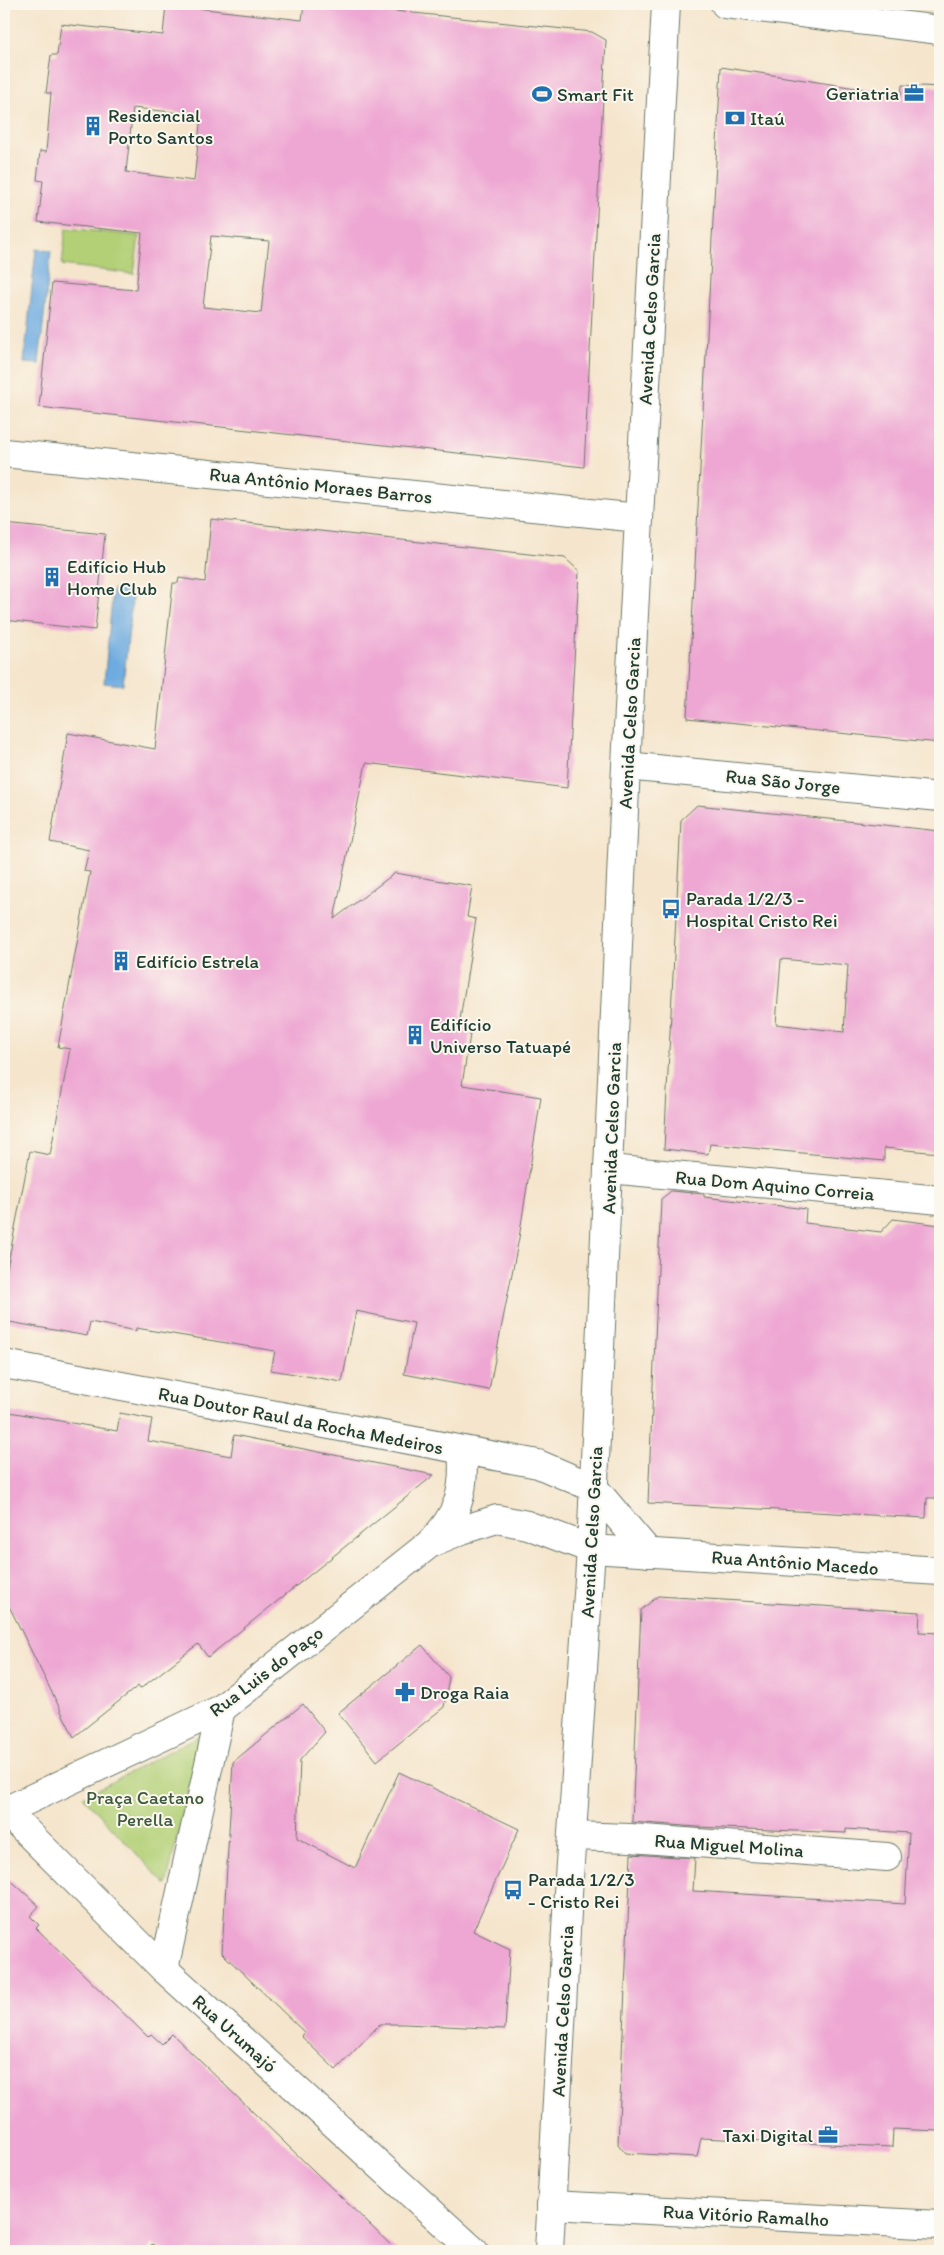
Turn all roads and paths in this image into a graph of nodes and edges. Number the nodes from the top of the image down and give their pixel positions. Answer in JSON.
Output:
{"nodes":[{"id":1,"x":666,"y":4,"type":"edge"},
{"id":2,"x":726,"y":4,"type":"edge"},
{"id":3,"x":940,"y":30,"type":"edge"},
{"id":4,"x":4,"y":453,"type":"edge"},
{"id":5,"x":639,"y":518,"type":"junction"},
{"id":6,"x":626,"y":766,"type":"junction"},
{"id":7,"x":940,"y":797,"type":"edge"},
{"id":8,"x":609,"y":1169,"type":"junction"},
{"id":9,"x":940,"y":1200,"type":"edge"},
{"id":10,"x":4,"y":1364,"type":"edge"},
{"id":11,"x":462,"y":1450,"type":"junction"},
{"id":12,"x":594,"y":1488,"type":"junction"},
{"id":13,"x":428,"y":1545,"type":"junction"},
{"id":14,"x":591,"y":1549,"type":"junction"},
{"id":15,"x":649,"y":1553,"type":"junction"},
{"id":16,"x":940,"y":1571,"type":"edge"},
{"id":17,"x":221,"y":1709,"type":"junction"},
{"id":18,"x":6,"y":1809,"type":"edge"},
{"id":19,"x":572,"y":1836,"type":"junction"},
{"id":20,"x":887,"y":1858,"type":"dead end"},
{"id":21,"x":164,"y":1968,"type":"junction"},
{"id":22,"x":551,"y":2205,"type":"junction"},
{"id":23,"x":940,"y":2225,"type":"edge"},
{"id":24,"x":474,"y":2251,"type":"edge"},
{"id":25,"x":549,"y":2251,"type":"edge"}],
"edges":[{"from":1,"to":5,"type":"street","name":"Avenida Celso Garcia"},
{"from":2,"to":3,"type":"street"},
{"from":4,"to":5,"type":"street","name":"Rua Antônio Moraes Barros"},
{"from":5,"to":6,"type":"street","name":"Avenida Celso Garcia"},
{"from":6,"to":7,"type":"street","name":"Rua São Jorge"},
{"from":6,"to":8,"type":"street","name":"Avenida Celso Garcia"},
{"from":8,"to":9,"type":"street","name":"Rua Dom Aquino Correia"},
{"from":8,"to":12,"type":"street","name":"Avenida Celso Garcia"},
{"from":10,"to":11,"type":"street","name":"Rua Doutor Raul da Rocha Medeiros"},
{"from":11,"to":12,"type":"street","name":"Rua Doutor Raul da Rocha Medeiros"},
{"from":11,"to":13,"type":"street","name":"Rua Luis do Paço"},
{"from":12,"to":14,"type":"street","name":"Avenida Celso Garcia"},
{"from":12,"to":15,"type":"street"},
{"from":13,"to":14,"type":"street","name":"Rua Luis do Paço"},
{"from":13,"to":17,"type":"street","name":"Rua Luis do Paço"},
{"from":14,"to":15,"type":"street","name":"Rua Antônio Macedo"},
{"from":14,"to":19,"type":"street","name":"Avenida Celso Garcia"},
{"from":15,"to":16,"type":"street","name":"Rua Antônio Macedo"},
{"from":17,"to":18,"type":"street","name":"Rua Luis do Paço"},
{"from":17,"to":21,"type":"street"},
{"from":18,"to":21,"type":"street","name":"Rua Urumajó"},
{"from":19,"to":20,"type":"street","name":"Rua Miguel Molina"},
{"from":19,"to":22,"type":"street","name":"Avenida Celso Garcia"},
{"from":21,"to":24,"type":"street","name":"Rua Urumajó"},
{"from":22,"to":23,"type":"street","name":"Rua Vitório Ramalho"},
{"from":22,"to":25,"type":"street","name":"Avenida Celso Garcia"}]}
